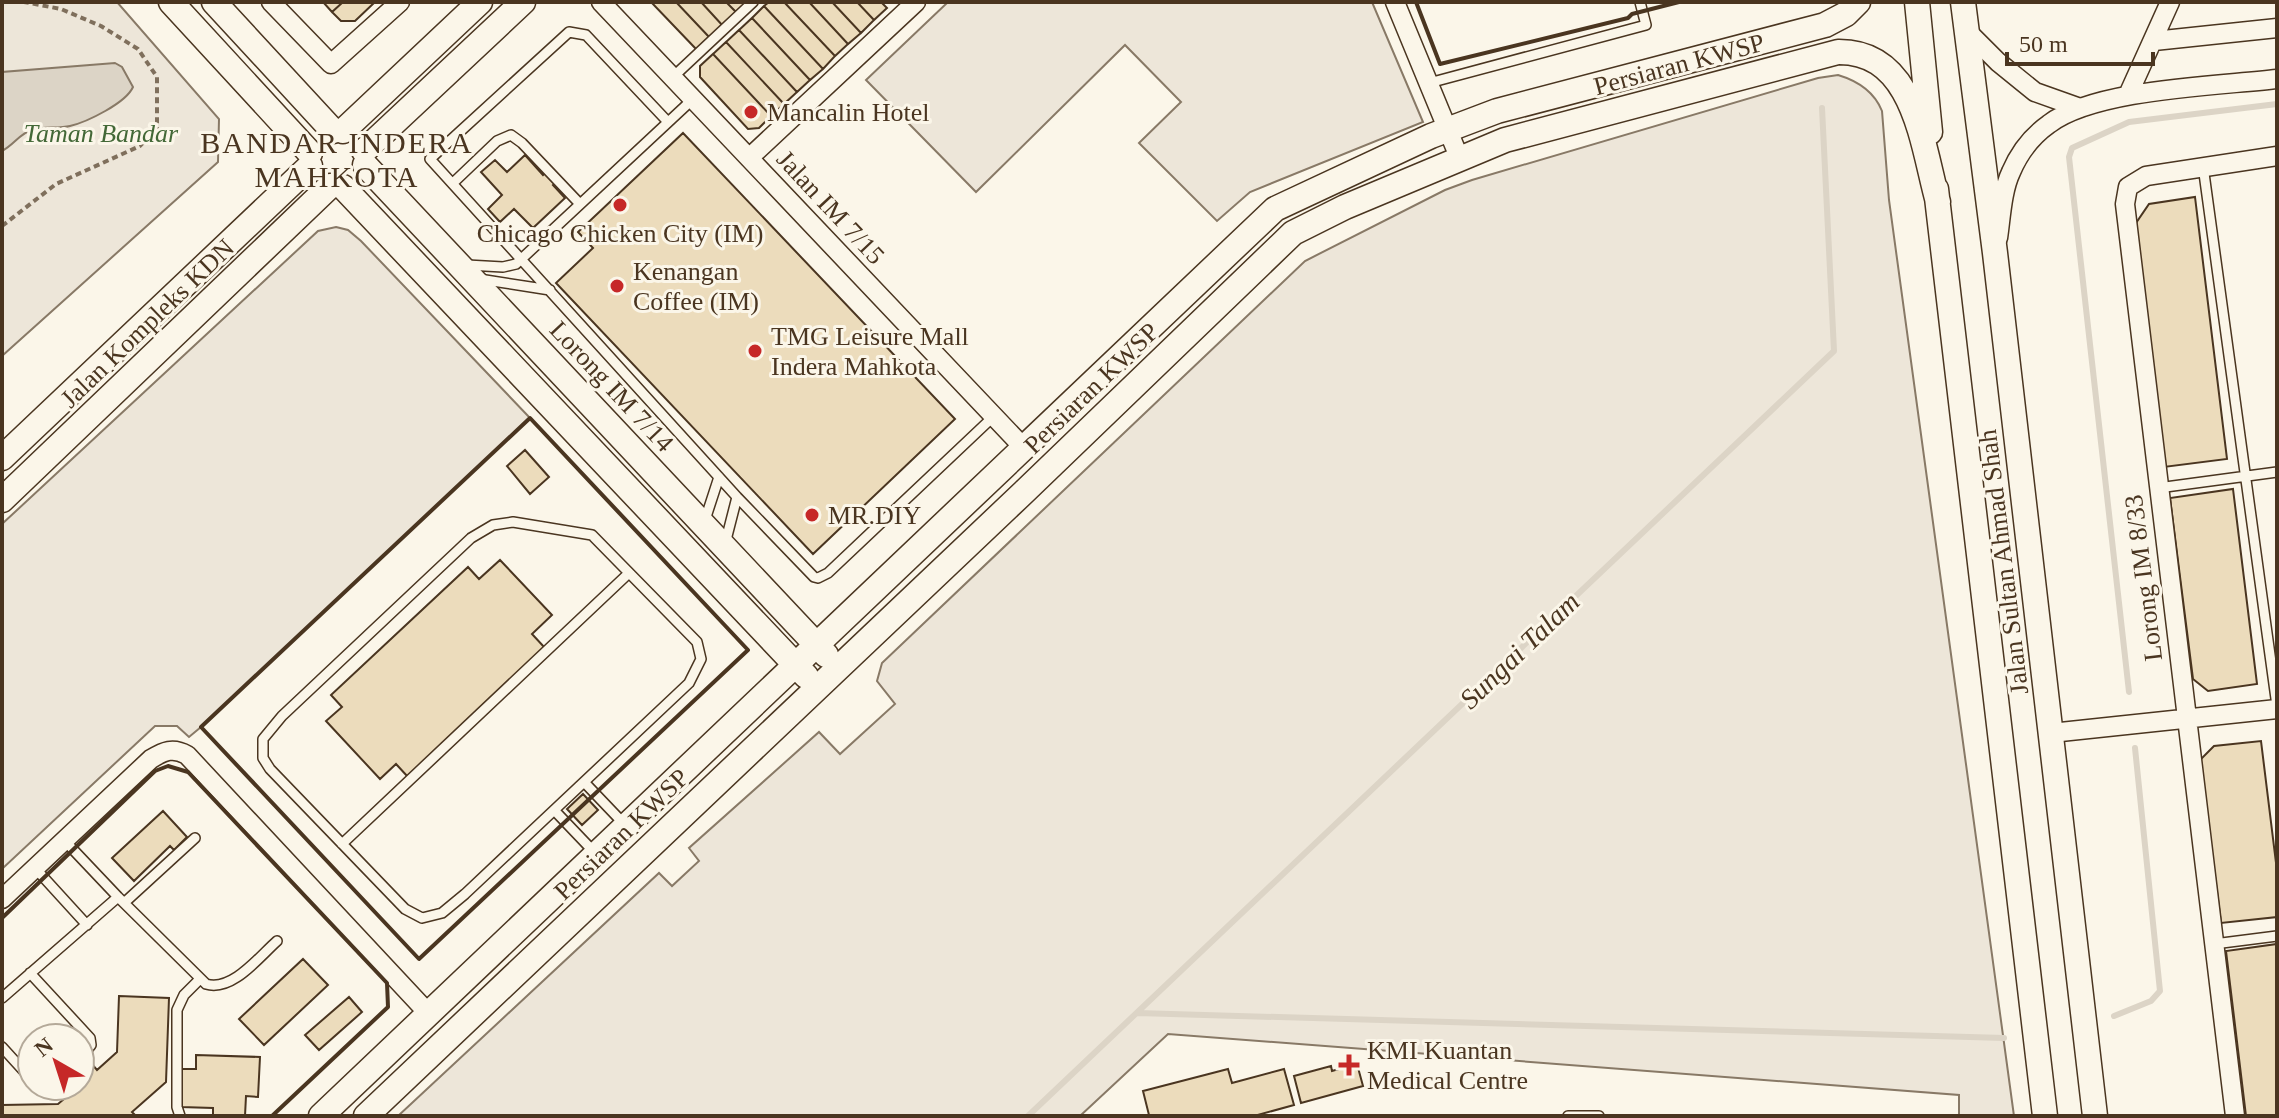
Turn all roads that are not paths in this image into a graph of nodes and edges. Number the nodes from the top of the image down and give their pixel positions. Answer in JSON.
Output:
{"nodes":[{"id":1,"x":171,"y":2,"type":"edge"},
{"id":2,"x":214,"y":2,"type":"edge"},
{"id":3,"x":271,"y":2,"type":"edge"},
{"id":4,"x":400,"y":2,"type":"edge"},
{"id":5,"x":480,"y":2,"type":"edge"},
{"id":6,"x":523,"y":2,"type":"edge"},
{"id":7,"x":601,"y":2,"type":"edge"},
{"id":8,"x":753,"y":2,"type":"edge"},
{"id":9,"x":916,"y":2,"type":"edge"},
{"id":10,"x":1395,"y":2,"type":"edge"},
{"id":11,"x":1640,"y":2,"type":"edge"},
{"id":12,"x":1858,"y":2,"type":"edge"},
{"id":13,"x":1917,"y":2,"type":"edge"},
{"id":14,"x":1963,"y":2,"type":"edge"},
{"id":15,"x":2170,"y":2,"type":"edge"},
{"id":16,"x":2277,"y":28,"type":"edge"},
{"id":17,"x":1965,"y":29,"type":"junction"},
{"id":18,"x":2154,"y":41,"type":"junction"},
{"id":19,"x":673,"y":77,"type":"junction"},
{"id":20,"x":2277,"y":79,"type":"edge"},
{"id":21,"x":1429,"y":83,"type":"junction"},
{"id":22,"x":2128,"y":95,"type":"junction"},
{"id":23,"x":693,"y":99,"type":"junction"},
{"id":24,"x":2080,"y":108,"type":"junction"},
{"id":25,"x":668,"y":122,"type":"junction"},
{"id":26,"x":1449,"y":129,"type":"junction"},
{"id":27,"x":338,"y":131,"type":"junction"},
{"id":28,"x":2277,"y":156,"type":"edge"},
{"id":29,"x":1459,"y":157,"type":"junction"},
{"id":30,"x":364,"y":158,"type":"junction"},
{"id":31,"x":749,"y":158,"type":"junction"},
{"id":32,"x":310,"y":160,"type":"junction"},
{"id":33,"x":2203,"y":166,"type":"junction"},
{"id":34,"x":453,"y":183,"type":"junction"},
{"id":35,"x":337,"y":187,"type":"junction"},
{"id":36,"x":1938,"y":202,"type":"junction"},
{"id":37,"x":580,"y":204,"type":"junction"},
{"id":38,"x":1995,"y":253,"type":"junction"},
{"id":39,"x":522,"y":259,"type":"junction"},
{"id":40,"x":466,"y":271,"type":"junction"},
{"id":41,"x":550,"y":290,"type":"junction"},
{"id":42,"x":993,"y":417,"type":"junction"},
{"id":43,"x":1024,"y":448,"type":"junction"},
{"id":44,"x":2,"y":458,"type":"edge"},
{"id":45,"x":1002,"y":469,"type":"junction"},
{"id":46,"x":2277,"y":472,"type":"edge"},
{"id":47,"x":2245,"y":476,"type":"junction"},
{"id":48,"x":719,"y":477,"type":"junction"},
{"id":49,"x":2158,"y":488,"type":"junction"},
{"id":50,"x":1024,"y":492,"type":"junction"},
{"id":51,"x":737,"y":497,"type":"junction"},
{"id":52,"x":2,"y":500,"type":"edge"},
{"id":53,"x":703,"y":525,"type":"junction"},
{"id":54,"x":724,"y":547,"type":"junction"},
{"id":55,"x":629,"y":573,"type":"junction"},
{"id":56,"x":817,"y":646,"type":"junction"},
{"id":57,"x":796,"y":666,"type":"junction"},
{"id":58,"x":837,"y":667,"type":"junction"},
{"id":59,"x":816,"y":687,"type":"junction"},
{"id":60,"x":2277,"y":708,"type":"edge"},
{"id":61,"x":2186,"y":719,"type":"junction"},
{"id":62,"x":2051,"y":733,"type":"junction"},
{"id":63,"x":584,"y":782,"type":"junction"},
{"id":64,"x":554,"y":810,"type":"junction"},
{"id":65,"x":626,"y":826,"type":"junction"},
{"id":66,"x":195,"y":838,"type":"dead end"},
{"id":67,"x":64,"y":840,"type":"junction"},
{"id":68,"x":342,"y":844,"type":"junction"},
{"id":69,"x":596,"y":854,"type":"junction"},
{"id":70,"x":35,"y":867,"type":"junction"},
{"id":71,"x":2,"y":899,"type":"edge"},
{"id":72,"x":121,"y":900,"type":"junction"},
{"id":73,"x":87,"y":925,"type":"junction"},
{"id":74,"x":2277,"y":936,"type":"edge"},
{"id":75,"x":277,"y":941,"type":"dead end"},
{"id":76,"x":2214,"y":944,"type":"junction"},
{"id":77,"x":30,"y":973,"type":"junction"},
{"id":78,"x":199,"y":980,"type":"junction"},
{"id":79,"x":450,"y":992,"type":"junction"},
{"id":80,"x":2,"y":998,"type":"edge"},
{"id":81,"x":428,"y":1013,"type":"junction"},
{"id":82,"x":472,"y":1014,"type":"junction"},
{"id":83,"x":75,"y":1022,"type":"edge"},
{"id":84,"x":2,"y":1047,"type":"edge"},
{"id":85,"x":16,"y":1062,"type":"edge"},
{"id":86,"x":180,"y":1116,"type":"edge"},
{"id":87,"x":321,"y":1116,"type":"edge"},
{"id":88,"x":366,"y":1116,"type":"edge"},
{"id":89,"x":1568,"y":1116,"type":"edge"},
{"id":90,"x":1599,"y":1116,"type":"edge"},
{"id":91,"x":2045,"y":1116,"type":"edge"},
{"id":92,"x":2095,"y":1116,"type":"edge"},
{"id":93,"x":2235,"y":1116,"type":"edge"}],
"edges":[{"from":1,"to":32,"type":"street"},
{"from":2,"to":27,"type":"street"},
{"from":3,"to":4,"type":"street"},
{"from":5,"to":27,"type":"street"},
{"from":6,"to":30,"type":"street"},
{"from":7,"to":19,"type":"street","name":"Jalan IM 7/15"},
{"from":8,"to":19,"type":"lane"},
{"from":9,"to":31,"type":"street"},
{"from":10,"to":21,"type":"street"},
{"from":11,"to":21,"type":"lane"},
{"from":12,"to":26,"type":"street","name":"Persiaran KWSP"},
{"from":13,"to":36,"type":"street","name":"Jalan Sultan Ahmad Shah"},
{"from":14,"to":17,"type":"street","name":"Jalan Sultan Ahmad Shah"},
{"from":15,"to":18,"type":"street"},
{"from":16,"to":18,"type":"street"},
{"from":17,"to":24,"type":"street"},
{"from":17,"to":38,"type":"street","name":"Jalan Sultan Ahmad Shah"},
{"from":18,"to":22,"type":"street"},
{"from":19,"to":23,"type":"street","name":"Jalan IM 7/15"},
{"from":20,"to":22,"type":"street"},
{"from":21,"to":26,"type":"street"},
{"from":22,"to":24,"type":"street"},
{"from":23,"to":25,"type":"lane"},
{"from":23,"to":31,"type":"street","name":"Jalan IM 7/15"},
{"from":24,"to":38,"type":"street"},
{"from":25,"to":34,"type":"lane"},
{"from":25,"to":37,"type":"lane"},
{"from":26,"to":29,"type":"street"},
{"from":26,"to":43,"type":"street","name":"Persiaran KWSP"},
{"from":27,"to":30,"type":"street"},
{"from":27,"to":32,"type":"street"},
{"from":28,"to":33,"type":"street","name":"Lorong IM 8/33"},
{"from":29,"to":36,"type":"street","name":"Persiaran KWSP"},
{"from":29,"to":50,"type":"street","name":"Persiaran KWSP"},
{"from":30,"to":35,"type":"street"},
{"from":30,"to":40,"type":"street","name":"Lorong IM 7/14"},
{"from":31,"to":42,"type":"street","name":"Jalan IM 7/15"},
{"from":32,"to":35,"type":"street"},
{"from":32,"to":44,"type":"street","name":"Jalan Kompleks KDN"},
{"from":33,"to":47,"type":"lane"},
{"from":33,"to":49,"type":"street","name":"Lorong IM 8/33"},
{"from":34,"to":37,"type":"lane"},
{"from":34,"to":39,"type":"lane"},
{"from":35,"to":52,"type":"street","name":"Jalan Kompleks KDN"},
{"from":35,"to":57,"type":"street"},
{"from":36,"to":91,"type":"street","name":"Jalan Sultan Ahmad Shah"},
{"from":37,"to":39,"type":"lane"},
{"from":38,"to":62,"type":"street","name":"Jalan Sultan Ahmad Shah"},
{"from":39,"to":40,"type":"lane"},
{"from":39,"to":41,"type":"lane"},
{"from":40,"to":41,"type":"lane"},
{"from":40,"to":53,"type":"street","name":"Lorong IM 7/14"},
{"from":41,"to":48,"type":"lane"},
{"from":42,"to":43,"type":"street","name":"Jalan IM 7/15"},
{"from":42,"to":51,"type":"lane"},
{"from":43,"to":45,"type":"street","name":"Persiaran KWSP"},
{"from":45,"to":50,"type":"street"},
{"from":45,"to":56,"type":"street","name":"Persiaran KWSP"},
{"from":46,"to":47,"type":"lane"},
{"from":47,"to":49,"type":"lane"},
{"from":47,"to":60,"type":"lane"},
{"from":48,"to":51,"type":"lane"},
{"from":48,"to":53,"type":"lane"},
{"from":49,"to":61,"type":"street","name":"Lorong IM 8/33"},
{"from":50,"to":58,"type":"street","name":"Persiaran KWSP"},
{"from":51,"to":54,"type":"lane"},
{"from":53,"to":54,"type":"street","name":"Lorong IM 7/14"},
{"from":54,"to":56,"type":"street","name":"Lorong IM 7/14"},
{"from":55,"to":63,"type":"lane"},
{"from":55,"to":68,"type":"lane"},
{"from":55,"to":68,"type":"lane"},
{"from":56,"to":57,"type":"street","name":"Persiaran KWSP"},
{"from":56,"to":58,"type":"street","name":"Lorong IM 7/14"},
{"from":57,"to":59,"type":"street"},
{"from":57,"to":65,"type":"street","name":"Persiaran KWSP"},
{"from":58,"to":59,"type":"street","name":"Persiaran KWSP"},
{"from":59,"to":82,"type":"street","name":"Persiaran KWSP"},
{"from":60,"to":61,"type":"street"},
{"from":61,"to":62,"type":"street"},
{"from":61,"to":76,"type":"street","name":"Lorong IM 8/33"},
{"from":62,"to":92,"type":"street","name":"Jalan Sultan Ahmad Shah"},
{"from":63,"to":64,"type":"lane"},
{"from":63,"to":65,"type":"lane"},
{"from":64,"to":68,"type":"lane"},
{"from":64,"to":69,"type":"lane"},
{"from":65,"to":69,"type":"street","name":"Persiaran KWSP"},
{"from":66,"to":72,"type":"lane"},
{"from":67,"to":70,"type":"street"},
{"from":67,"to":72,"type":"lane"},
{"from":67,"to":81,"type":"street"},
{"from":69,"to":79,"type":"street","name":"Persiaran KWSP"},
{"from":70,"to":71,"type":"street"},
{"from":70,"to":73,"type":"lane"},
{"from":72,"to":73,"type":"lane"},
{"from":72,"to":78,"type":"lane"},
{"from":73,"to":77,"type":"lane"},
{"from":74,"to":76,"type":"lane"},
{"from":75,"to":78,"type":"lane"},
{"from":76,"to":93,"type":"street","name":"Lorong IM 8/33"},
{"from":77,"to":80,"type":"lane"},
{"from":77,"to":83,"type":"lane"},
{"from":78,"to":86,"type":"lane"},
{"from":79,"to":81,"type":"street","name":"Persiaran KWSP"},
{"from":79,"to":82,"type":"street"},
{"from":81,"to":87,"type":"street","name":"Persiaran KWSP"},
{"from":82,"to":88,"type":"street","name":"Persiaran KWSP"},
{"from":84,"to":85,"type":"lane"},
{"from":89,"to":90,"type":"lane"}]}
